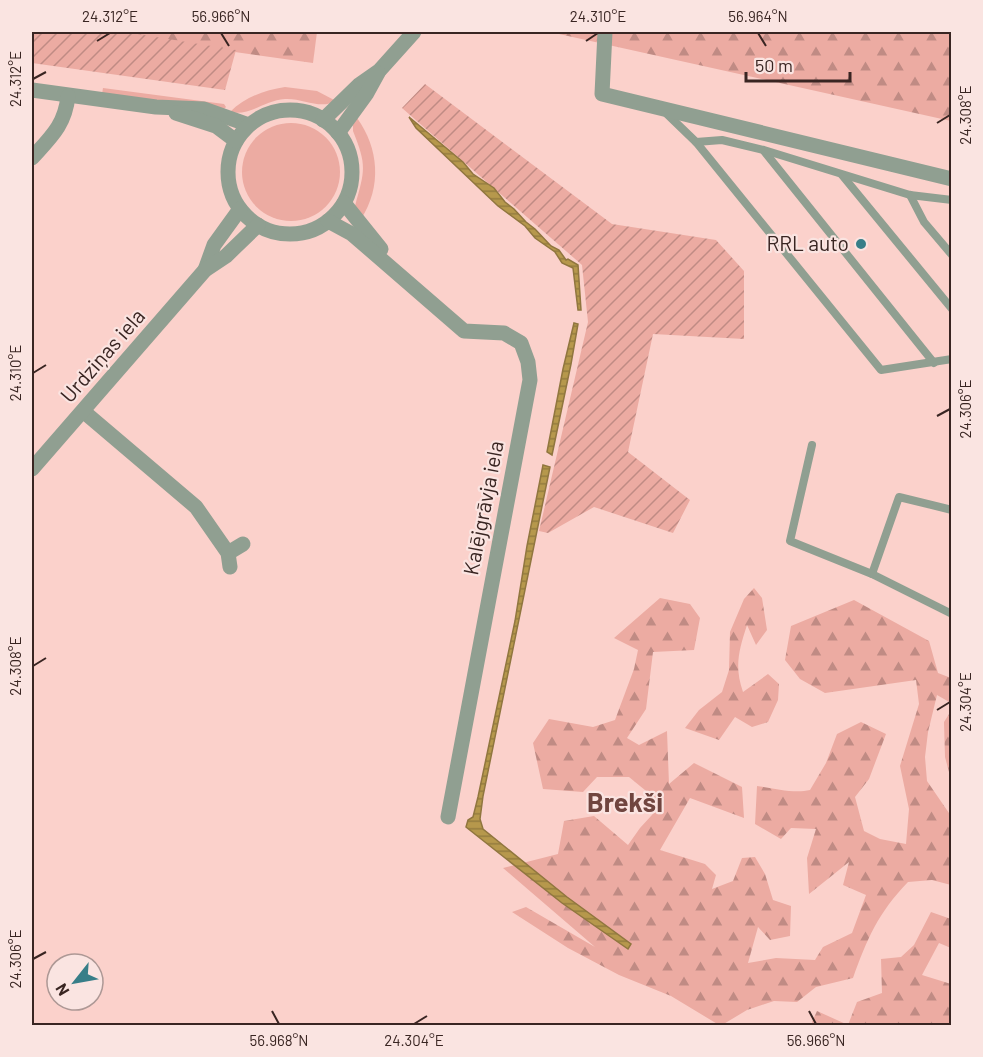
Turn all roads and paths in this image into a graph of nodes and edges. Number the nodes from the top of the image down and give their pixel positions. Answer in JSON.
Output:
{"nodes":[{"id":1,"x":414,"y":32,"type":"edge"},
{"id":2,"x":605,"y":32,"type":"edge"},
{"id":3,"x":379,"y":70,"type":"junction"},
{"id":4,"x":32,"y":90,"type":"edge"},
{"id":5,"x":69,"y":96,"type":"junction"},
{"id":6,"x":156,"y":107,"type":"junction"},
{"id":7,"x":663,"y":110,"type":"junction"},
{"id":8,"x":323,"y":120,"type":"junction"},
{"id":9,"x":249,"y":125,"type":"junction"},
{"id":10,"x":338,"y":133,"type":"junction"},
{"id":11,"x":236,"y":141,"type":"junction"},
{"id":12,"x":696,"y":142,"type":"junction"},
{"id":13,"x":764,"y":150,"type":"junction"},
{"id":14,"x":32,"y":158,"type":"edge"},
{"id":15,"x":841,"y":174,"type":"junction"},
{"id":16,"x":951,"y":179,"type":"edge"},
{"id":17,"x":910,"y":195,"type":"junction"},
{"id":18,"x":951,"y":200,"type":"edge"},
{"id":19,"x":344,"y":203,"type":"junction"},
{"id":20,"x":240,"y":209,"type":"junction"},
{"id":21,"x":328,"y":221,"type":"junction"},
{"id":22,"x":258,"y":225,"type":"junction"},
{"id":23,"x":951,"y":255,"type":"edge"},
{"id":24,"x":205,"y":270,"type":"junction"},
{"id":25,"x":406,"y":279,"type":"junction"},
{"id":26,"x":951,"y":309,"type":"edge"},
{"id":27,"x":951,"y":359,"type":"edge"},
{"id":28,"x":934,"y":363,"type":"junction"},
{"id":29,"x":83,"y":411,"type":"junction"},
{"id":30,"x":812,"y":445,"type":"dead end"},
{"id":31,"x":32,"y":469,"type":"edge"},
{"id":32,"x":951,"y":510,"type":"edge"},
{"id":33,"x":243,"y":544,"type":"dead end"},
{"id":34,"x":872,"y":574,"type":"junction"},
{"id":35,"x":951,"y":614,"type":"edge"},
{"id":36,"x":448,"y":817,"type":"dead end"}],
"edges":[{"from":1,"to":3,"type":"street"},
{"from":2,"to":7,"type":"street"},
{"from":3,"to":8,"type":"street"},
{"from":3,"to":10,"type":"street"},
{"from":4,"to":5,"type":"street"},
{"from":5,"to":6,"type":"street"},
{"from":5,"to":14,"type":"street"},
{"from":6,"to":9,"type":"street"},
{"from":6,"to":11,"type":"street"},
{"from":7,"to":12,"type":"lane"},
{"from":7,"to":16,"type":"street"},
{"from":8,"to":9,"type":"street"},
{"from":8,"to":10,"type":"street"},
{"from":9,"to":11,"type":"street"},
{"from":10,"to":19,"type":"street"},
{"from":11,"to":20,"type":"street"},
{"from":12,"to":13,"type":"lane"},
{"from":12,"to":28,"type":"lane"},
{"from":13,"to":15,"type":"lane"},
{"from":13,"to":28,"type":"lane"},
{"from":15,"to":17,"type":"lane"},
{"from":15,"to":26,"type":"lane"},
{"from":17,"to":18,"type":"lane"},
{"from":17,"to":23,"type":"lane"},
{"from":19,"to":21,"type":"street"},
{"from":19,"to":25,"type":"street","name":"Kalējgrāvja iela"},
{"from":20,"to":22,"type":"street"},
{"from":20,"to":24,"type":"street","name":"Urdziņas iela"},
{"from":21,"to":22,"type":"street"},
{"from":21,"to":25,"type":"street","name":"Kalējgrāvja iela"},
{"from":22,"to":24,"type":"street","name":"Urdziņas iela"},
{"from":24,"to":29,"type":"street","name":"Urdziņas iela"},
{"from":25,"to":36,"type":"street","name":"Kalējgrāvja iela"},
{"from":27,"to":28,"type":"lane"},
{"from":29,"to":31,"type":"street","name":"Urdziņas iela"},
{"from":29,"to":33,"type":"street"},
{"from":30,"to":34,"type":"lane"},
{"from":32,"to":34,"type":"lane"},
{"from":34,"to":35,"type":"lane"}]}
